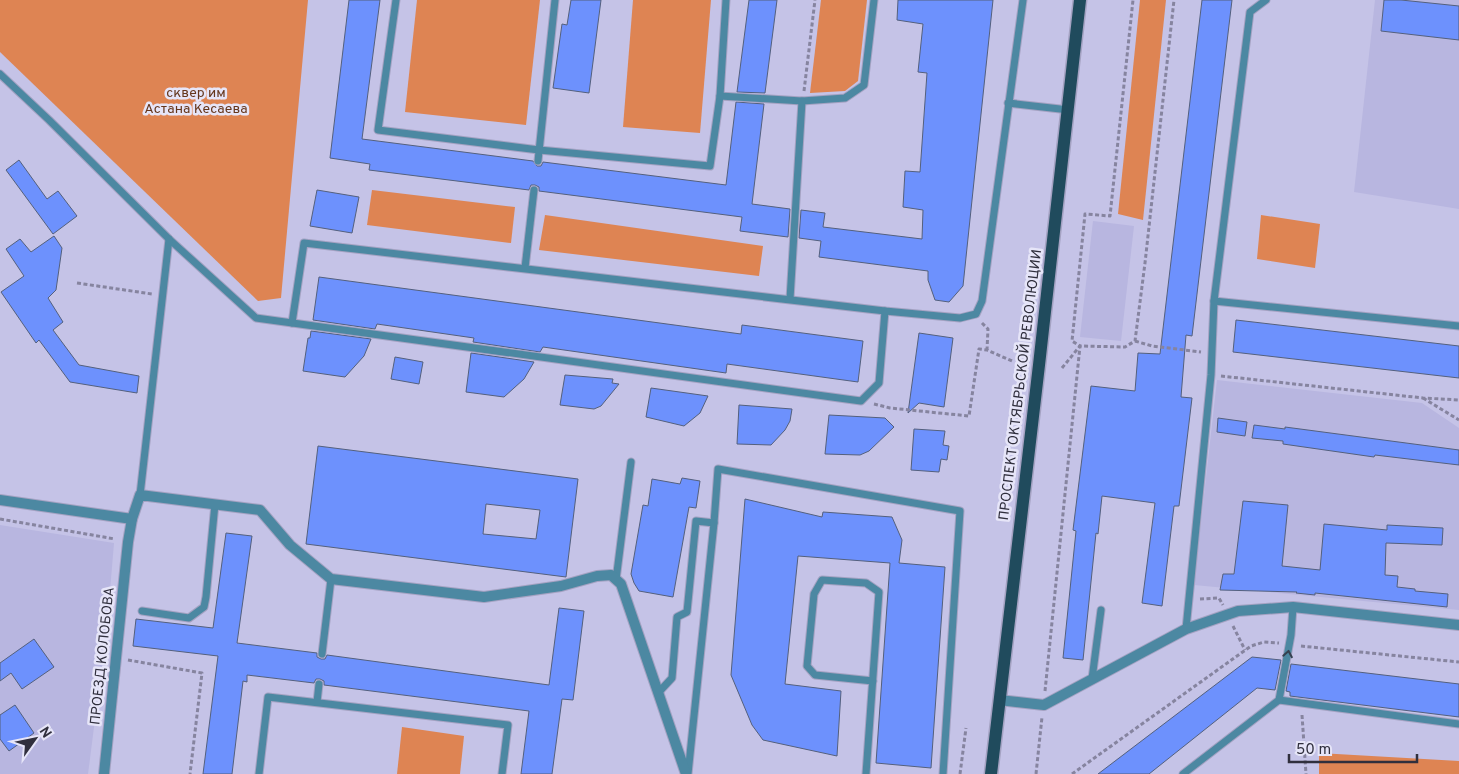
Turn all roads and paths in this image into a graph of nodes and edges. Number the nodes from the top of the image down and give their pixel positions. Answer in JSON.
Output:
{"nodes":[{"id":1,"x":396,"y":0,"type":"edge"},
{"id":2,"x":555,"y":0,"type":"edge"},
{"id":3,"x":726,"y":0,"type":"edge"},
{"id":4,"x":815,"y":0,"type":"edge"},
{"id":5,"x":874,"y":0,"type":"edge"},
{"id":6,"x":1023,"y":0,"type":"edge"},
{"id":7,"x":1080,"y":0,"type":"edge"},
{"id":8,"x":1133,"y":0,"type":"edge"},
{"id":9,"x":1174,"y":0,"type":"edge"},
{"id":10,"x":1266,"y":0,"type":"edge"},
{"id":11,"x":0,"y":74,"type":"edge"},
{"id":12,"x":720,"y":96,"type":"junction"},
{"id":13,"x":802,"y":100,"type":"junction"},
{"id":14,"x":1008,"y":103,"type":"junction"},
{"id":15,"x":1068,"y":110,"type":"junction"},
{"id":16,"x":539,"y":150,"type":"junction"},
{"id":17,"x":538,"y":161,"type":"dead end"},
{"id":18,"x":534,"y":190,"type":"dead end"},
{"id":19,"x":169,"y":239,"type":"junction"},
{"id":20,"x":526,"y":268,"type":"junction"},
{"id":21,"x":77,"y":283,"type":"dead end"},
{"id":22,"x":162,"y":295,"type":"junction"},
{"id":23,"x":790,"y":299,"type":"junction"},
{"id":24,"x":1214,"y":302,"type":"junction"},
{"id":25,"x":885,"y":311,"type":"junction"},
{"id":26,"x":292,"y":323,"type":"junction"},
{"id":27,"x":1459,"y":326,"type":"edge"},
{"id":28,"x":988,"y":329,"type":"dead end"},
{"id":29,"x":1135,"y":341,"type":"junction"},
{"id":30,"x":1080,"y":346,"type":"junction"},
{"id":31,"x":987,"y":350,"type":"junction"},
{"id":32,"x":1211,"y":354,"type":"junction"},
{"id":33,"x":1012,"y":361,"type":"dead end"},
{"id":34,"x":1062,"y":368,"type":"dead end"},
{"id":35,"x":1211,"y":375,"type":"junction"},
{"id":36,"x":1423,"y":398,"type":"junction"},
{"id":37,"x":1459,"y":400,"type":"edge"},
{"id":38,"x":861,"y":401,"type":"junction"},
{"id":39,"x":1459,"y":420,"type":"edge"},
{"id":40,"x":630,"y":462,"type":"dead end"},
{"id":41,"x":140,"y":495,"type":"junction"},
{"id":42,"x":0,"y":500,"type":"edge"},
{"id":43,"x":215,"y":504,"type":"junction"},
{"id":44,"x":0,"y":519,"type":"edge"},
{"id":45,"x":132,"y":519,"type":"junction"},
{"id":46,"x":714,"y":523,"type":"junction"},
{"id":47,"x":128,"y":542,"type":"junction"},
{"id":48,"x":331,"y":579,"type":"junction"},
{"id":49,"x":616,"y":580,"type":"junction"},
{"id":50,"x":1189,"y":599,"type":"junction"},
{"id":51,"x":1293,"y":607,"type":"junction"},
{"id":52,"x":142,"y":610,"type":"dead end"},
{"id":53,"x":1101,"y":610,"type":"dead end"},
{"id":54,"x":1228,"y":614,"type":"junction"},
{"id":55,"x":1459,"y":625,"type":"edge"},
{"id":56,"x":1186,"y":629,"type":"junction"},
{"id":57,"x":1289,"y":644,"type":"junction"},
{"id":58,"x":1245,"y":650,"type":"junction"},
{"id":59,"x":322,"y":654,"type":"dead end"},
{"id":60,"x":127,"y":660,"type":"dead end"},
{"id":61,"x":1459,"y":662,"type":"edge"},
{"id":62,"x":1092,"y":679,"type":"junction"},
{"id":63,"x":873,"y":681,"type":"junction"},
{"id":64,"x":319,"y":684,"type":"dead end"},
{"id":65,"x":658,"y":693,"type":"junction"},
{"id":66,"x":999,"y":700,"type":"junction"},
{"id":67,"x":1279,"y":700,"type":"junction"},
{"id":68,"x":317,"y":702,"type":"junction"},
{"id":69,"x":1301,"y":703,"type":"junction"},
{"id":70,"x":1044,"y":705,"type":"junction"},
{"id":71,"x":1459,"y":724,"type":"edge"},
{"id":72,"x":966,"y":728,"type":"dead end"},
{"id":73,"x":104,"y":774,"type":"edge"},
{"id":74,"x":190,"y":774,"type":"edge"},
{"id":75,"x":259,"y":774,"type":"edge"},
{"id":76,"x":502,"y":774,"type":"edge"},
{"id":77,"x":687,"y":774,"type":"edge"},
{"id":78,"x":866,"y":774,"type":"edge"},
{"id":79,"x":943,"y":774,"type":"edge"},
{"id":80,"x":960,"y":774,"type":"edge"},
{"id":81,"x":991,"y":774,"type":"edge"},
{"id":82,"x":1036,"y":774,"type":"edge"},
{"id":83,"x":1072,"y":774,"type":"edge"},
{"id":84,"x":1183,"y":774,"type":"edge"},
{"id":85,"x":1306,"y":774,"type":"edge"}],
"edges":[{"from":1,"to":16,"type":"lane"},
{"from":2,"to":16,"type":"lane"},
{"from":3,"to":12,"type":"lane"},
{"from":4,"to":13,"type":"path"},
{"from":5,"to":13,"type":"lane"},
{"from":6,"to":14,"type":"lane"},
{"from":7,"to":15,"type":"main road","name":"ПРОСПЕКТ ОКТЯБРЬСКОЙ РЕВОЛЮЦИИ"},
{"from":8,"to":30,"type":"path"},
{"from":9,"to":29,"type":"path"},
{"from":10,"to":24,"type":"lane"},
{"from":11,"to":19,"type":"lane"},
{"from":12,"to":13,"type":"lane"},
{"from":12,"to":16,"type":"lane"},
{"from":13,"to":23,"type":"lane"},
{"from":14,"to":15,"type":"lane"},
{"from":14,"to":25,"type":"lane"},
{"from":15,"to":66,"type":"main road","name":"ПРОСПЕКТ ОКТЯБРЬСКОЙ РЕВОЛЮЦИИ"},
{"from":16,"to":17,"type":"lane"},
{"from":18,"to":20,"type":"lane"},
{"from":19,"to":22,"type":"lane"},
{"from":19,"to":26,"type":"lane"},
{"from":20,"to":23,"type":"lane"},
{"from":20,"to":26,"type":"lane"},
{"from":21,"to":22,"type":"path"},
{"from":22,"to":41,"type":"lane"},
{"from":23,"to":25,"type":"lane"},
{"from":24,"to":27,"type":"lane"},
{"from":24,"to":32,"type":"lane"},
{"from":25,"to":38,"type":"lane"},
{"from":26,"to":38,"type":"lane"},
{"from":28,"to":31,"type":"path"},
{"from":29,"to":30,"type":"path"},
{"from":29,"to":32,"type":"path"},
{"from":30,"to":34,"type":"path"},
{"from":30,"to":70,"type":"path"},
{"from":31,"to":33,"type":"path"},
{"from":31,"to":38,"type":"path"},
{"from":32,"to":35,"type":"lane"},
{"from":35,"to":36,"type":"path"},
{"from":35,"to":50,"type":"lane"},
{"from":36,"to":37,"type":"path"},
{"from":36,"to":39,"type":"path"},
{"from":40,"to":49,"type":"lane"},
{"from":41,"to":43,"type":"street"},
{"from":41,"to":45,"type":"street","name":"ПРОЕЗД КОЛОБОВА"},
{"from":42,"to":45,"type":"street"},
{"from":43,"to":48,"type":"street"},
{"from":43,"to":52,"type":"lane"},
{"from":44,"to":47,"type":"path"},
{"from":45,"to":47,"type":"street","name":"ПРОЕЗД КОЛОБОВА"},
{"from":46,"to":65,"type":"lane"},
{"from":46,"to":77,"type":"lane"},
{"from":46,"to":79,"type":"lane"},
{"from":47,"to":73,"type":"street","name":"ПРОЕЗД КОЛОБОВА"},
{"from":48,"to":49,"type":"street"},
{"from":48,"to":59,"type":"lane"},
{"from":49,"to":65,"type":"street"},
{"from":50,"to":54,"type":"path"},
{"from":50,"to":56,"type":"lane"},
{"from":51,"to":54,"type":"street"},
{"from":51,"to":55,"type":"street"},
{"from":51,"to":57,"type":"lane"},
{"from":53,"to":62,"type":"lane"},
{"from":54,"to":56,"type":"street"},
{"from":54,"to":58,"type":"path"},
{"from":56,"to":62,"type":"street"},
{"from":57,"to":58,"type":"path"},
{"from":57,"to":61,"type":"path"},
{"from":67,"to":57,"type":"lane","one_way":true},
{"from":58,"to":83,"type":"path"},
{"from":60,"to":74,"type":"path"},
{"from":62,"to":70,"type":"street"},
{"from":63,"to":63,"type":"lane"},
{"from":63,"to":78,"type":"lane"},
{"from":64,"to":68,"type":"lane"},
{"from":65,"to":77,"type":"street"},
{"from":66,"to":70,"type":"street"},
{"from":66,"to":81,"type":"main road","name":"ПРОСПЕКТ ОКТЯБРЬСКОЙ РЕВОЛЮЦИИ"},
{"from":67,"to":69,"type":"lane"},
{"from":67,"to":84,"type":"lane"},
{"from":68,"to":75,"type":"lane"},
{"from":68,"to":76,"type":"lane"},
{"from":69,"to":71,"type":"lane"},
{"from":69,"to":85,"type":"path"},
{"from":70,"to":82,"type":"path"},
{"from":72,"to":80,"type":"path"}]}
